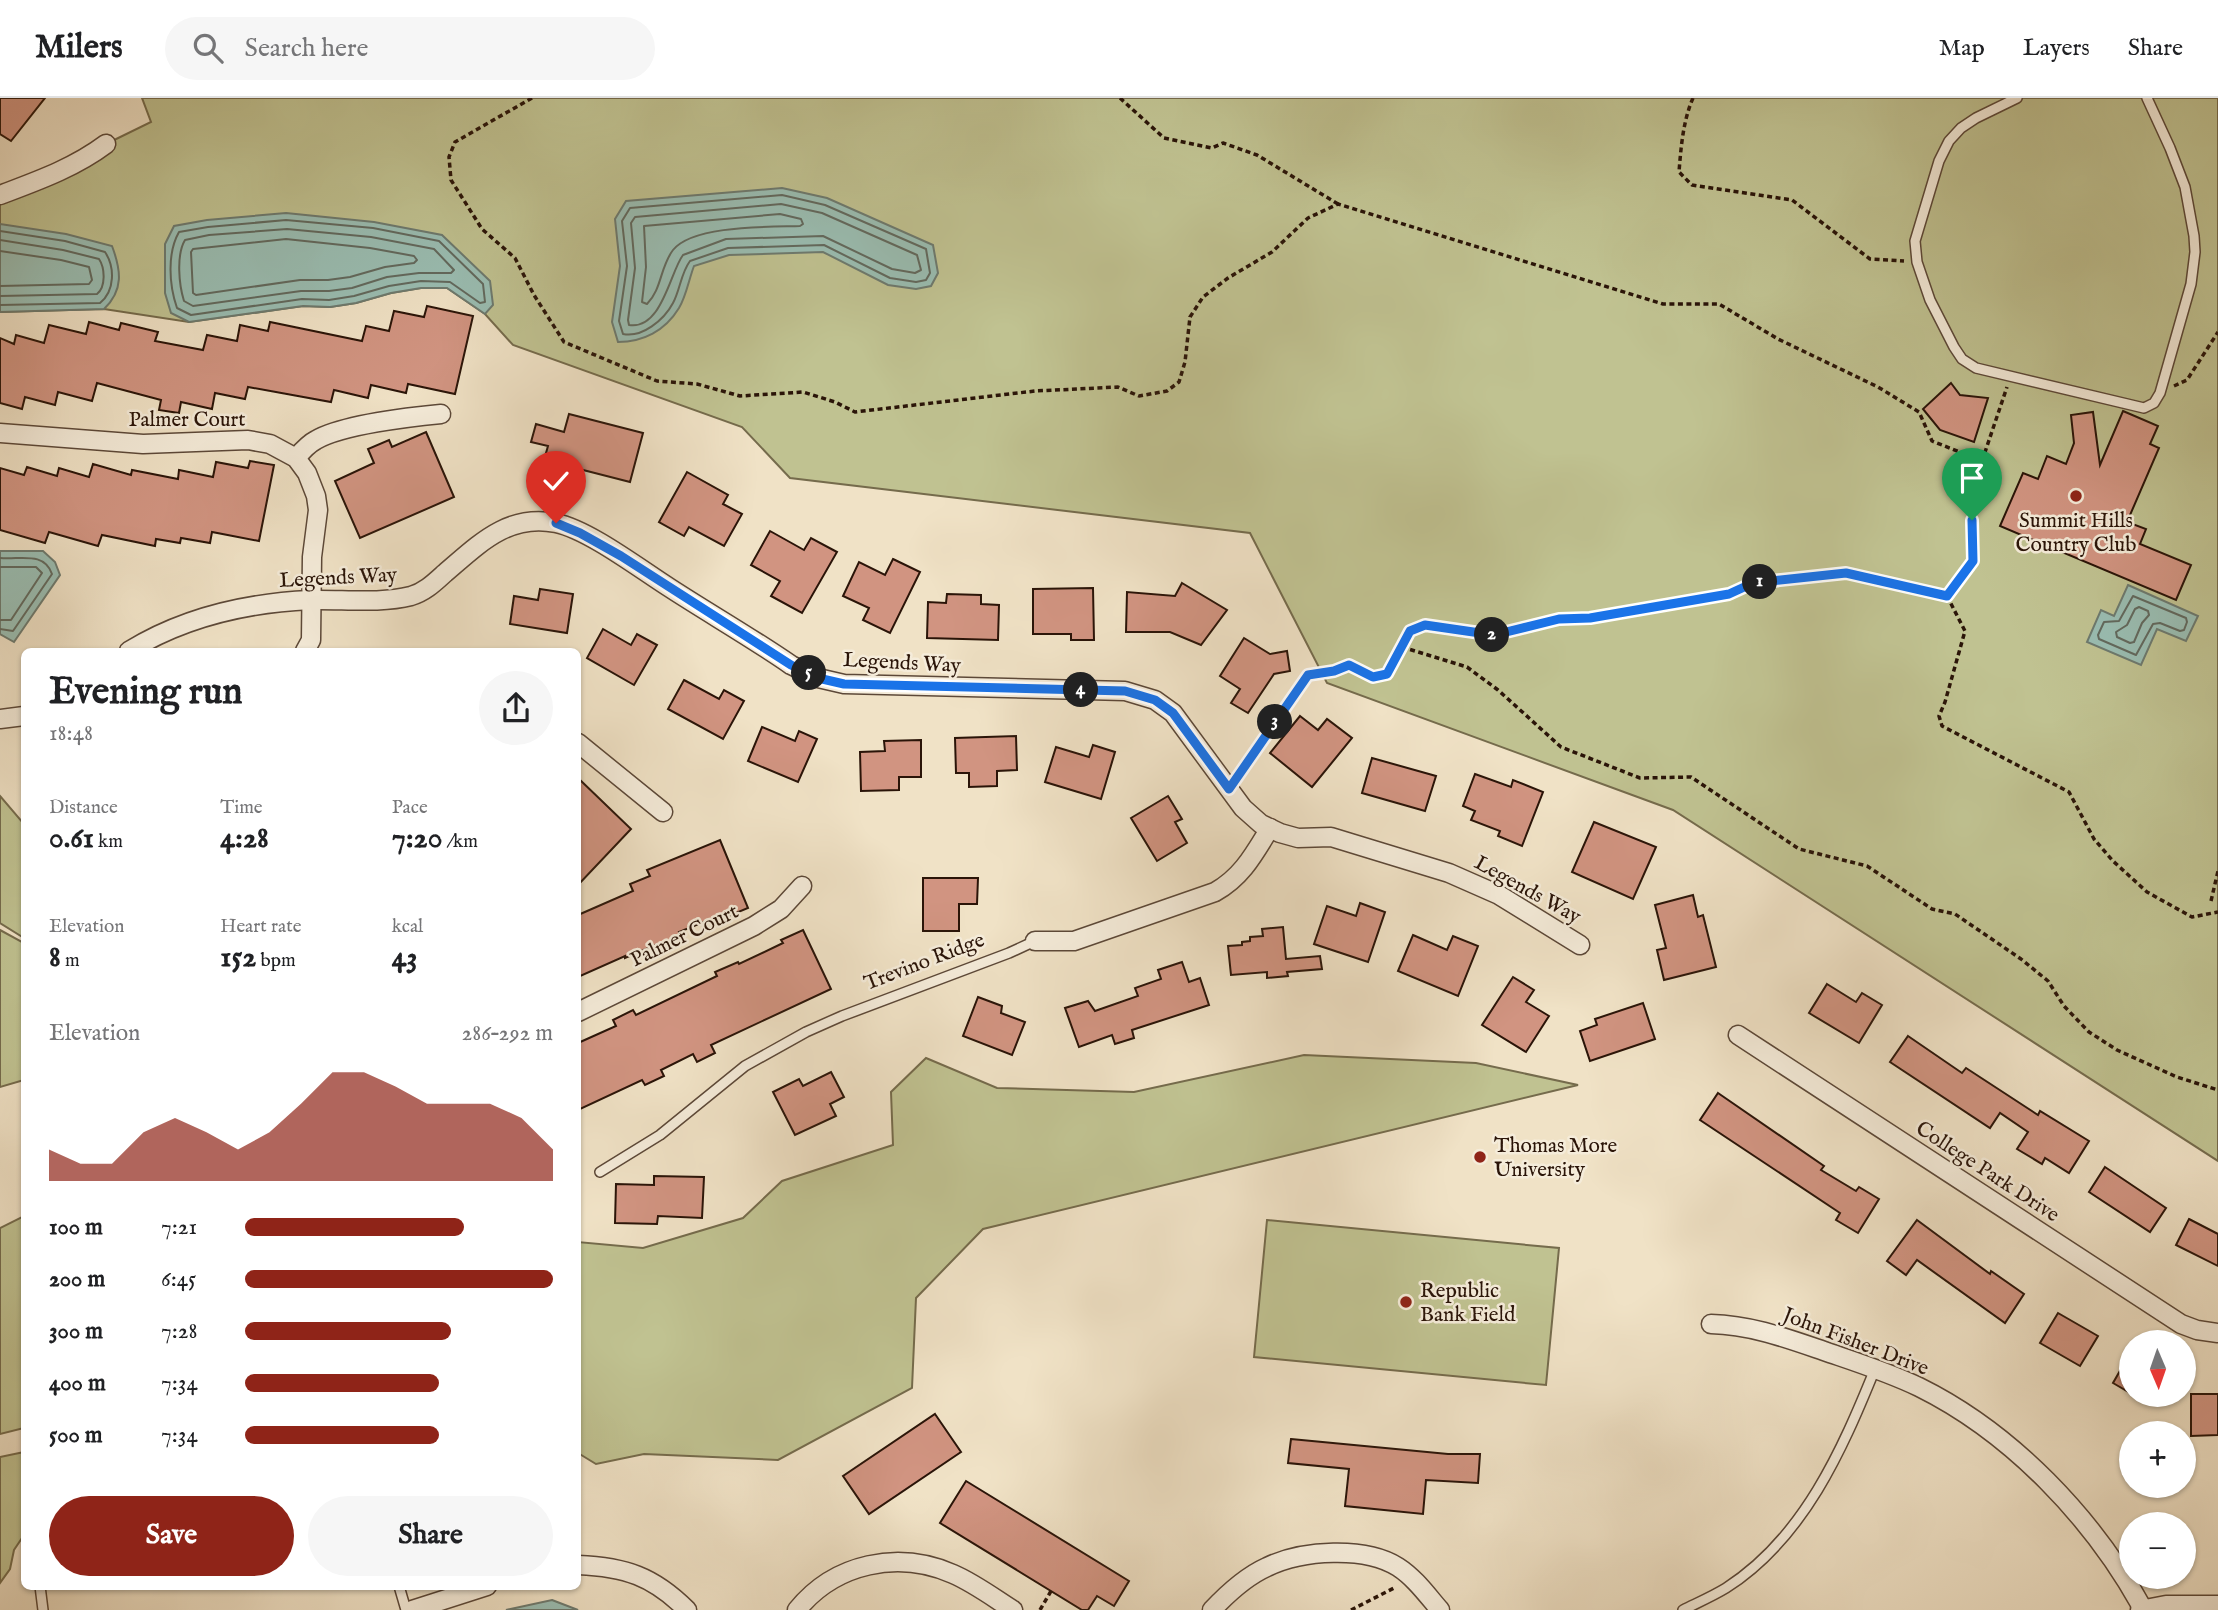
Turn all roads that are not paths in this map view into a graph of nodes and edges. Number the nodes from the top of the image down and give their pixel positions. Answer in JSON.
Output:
{"nodes":[{"id":1,"x":2017,"y":98,"type":"edge"},
{"id":2,"x":2147,"y":98,"type":"edge"},
{"id":3,"x":106,"y":144,"type":"dead end"},
{"id":4,"x":0,"y":195,"type":"edge"},
{"id":5,"x":441,"y":414,"type":"dead end"},
{"id":6,"x":0,"y":433,"type":"edge"},
{"id":7,"x":296,"y":458,"type":"junction"},
{"id":8,"x":311,"y":600,"type":"junction"},
{"id":9,"x":134,"y":648,"type":"edge"},
{"id":10,"x":307,"y":648,"type":"edge"},
{"id":11,"x":21,"y":716,"type":"edge"},
{"id":12,"x":0,"y":719,"type":"edge"},
{"id":13,"x":581,"y":745,"type":"edge"},
{"id":14,"x":663,"y":812,"type":"dead end"},
{"id":15,"x":1270,"y":828,"type":"junction"},
{"id":16,"x":802,"y":886,"type":"dead end"},
{"id":17,"x":1035,"y":941,"type":"joint"},
{"id":18,"x":1580,"y":945,"type":"dead end"},
{"id":19,"x":581,"y":1011,"type":"edge"},
{"id":20,"x":1738,"y":1035,"type":"dead end"},
{"id":21,"x":600,"y":1172,"type":"dead end"},
{"id":22,"x":1711,"y":1324,"type":"dead end"},
{"id":23,"x":2218,"y":1333,"type":"edge"},
{"id":24,"x":1875,"y":1368,"type":"junction"},
{"id":25,"x":581,"y":1565,"type":"edge"},
{"id":26,"x":40,"y":1590,"type":"edge"},
{"id":27,"x":400,"y":1590,"type":"edge"},
{"id":28,"x":477,"y":1590,"type":"edge"},
{"id":29,"x":442,"y":1604,"type":"edge"},
{"id":30,"x":2218,"y":1605,"type":"edge"},
{"id":31,"x":2141,"y":1609,"type":"edge"},
{"id":32,"x":43,"y":1610,"type":"edge"},
{"id":33,"x":406,"y":1610,"type":"edge"},
{"id":34,"x":412,"y":1610,"type":"edge"},
{"id":35,"x":687,"y":1610,"type":"edge"},
{"id":36,"x":797,"y":1610,"type":"edge"},
{"id":37,"x":1013,"y":1610,"type":"edge"},
{"id":38,"x":1212,"y":1610,"type":"edge"},
{"id":39,"x":1440,"y":1610,"type":"edge"},
{"id":40,"x":1683,"y":1610,"type":"edge"}],
"edges":[{"from":1,"to":2,"type":"lane"},
{"from":3,"to":4,"type":"street"},
{"from":5,"to":7,"type":"street"},
{"from":6,"to":7,"type":"street","name":"Palmer Court"},
{"from":7,"to":8,"type":"street"},
{"from":8,"to":9,"type":"street","name":"Legends Way"},
{"from":8,"to":10,"type":"street"},
{"from":8,"to":15,"type":"street","name":"Legends Way"},
{"from":11,"to":12,"type":"street"},
{"from":13,"to":14,"type":"street"},
{"from":15,"to":17,"type":"street","name":"Trevino Ridge"},
{"from":15,"to":18,"type":"street","name":"Legends Way"},
{"from":16,"to":19,"type":"street","name":"Palmer Court"},
{"from":17,"to":21,"type":"lane","name":"Trevino Ridge"},
{"from":20,"to":23,"type":"street","name":"College Park Drive"},
{"from":22,"to":24,"type":"street","name":"John Fisher Drive"},
{"from":24,"to":31,"type":"street","name":"John Fisher Drive"},
{"from":24,"to":40,"type":"lane"},
{"from":25,"to":35,"type":"street"},
{"from":26,"to":32,"type":"lane"},
{"from":27,"to":33,"type":"lane"},
{"from":28,"to":29,"type":"street"},
{"from":29,"to":34,"type":"street"},
{"from":30,"to":31,"type":"street"},
{"from":36,"to":37,"type":"street"},
{"from":38,"to":39,"type":"street"}]}
